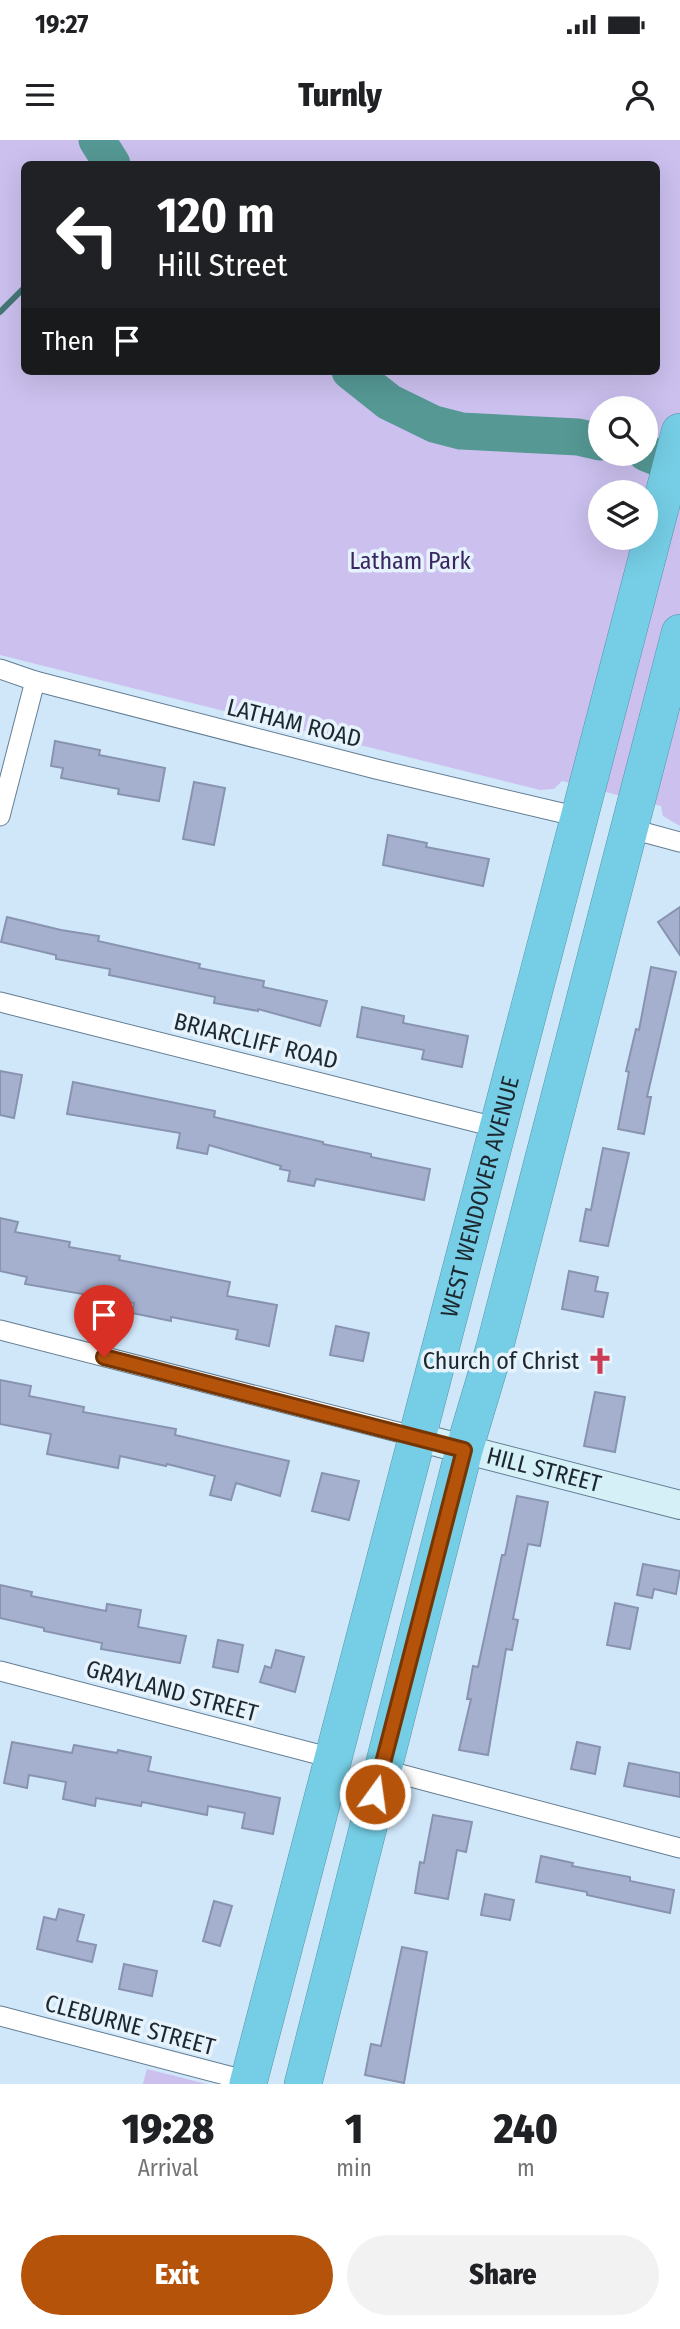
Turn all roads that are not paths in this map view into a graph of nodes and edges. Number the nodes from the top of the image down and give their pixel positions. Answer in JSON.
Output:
{"nodes":[{"id":1,"x":680,"y":432,"type":"edge"},
{"id":2,"x":680,"y":633,"type":"edge"},
{"id":3,"x":0,"y":669,"type":"edge"},
{"id":4,"x":35,"y":681,"type":"junction"},
{"id":5,"x":0,"y":816,"type":"edge"},
{"id":6,"x":579,"y":817,"type":"junction"},
{"id":7,"x":628,"y":828,"type":"junction"},
{"id":8,"x":680,"y":842,"type":"edge"},
{"id":9,"x":0,"y":1002,"type":"edge"},
{"id":10,"x":499,"y":1128,"type":"junction"},
{"id":11,"x":0,"y":1330,"type":"edge"},
{"id":12,"x":417,"y":1437,"type":"junction"},
{"id":13,"x":464,"y":1450,"type":"junction"},
{"id":14,"x":680,"y":1505,"type":"edge"},
{"id":15,"x":0,"y":1671,"type":"edge"},
{"id":16,"x":332,"y":1758,"type":"junction"},
{"id":17,"x":381,"y":1769,"type":"junction"},
{"id":18,"x":680,"y":1847,"type":"edge"},
{"id":19,"x":350,"y":1892,"type":"junction"},
{"id":20,"x":0,"y":2018,"type":"edge"},
{"id":21,"x":248,"y":2083,"type":"edge"},
{"id":22,"x":303,"y":2084,"type":"edge"}],
"edges":[{"from":1,"to":6,"type":"highway","name":"WEST WENDOVER AVENUE"},
{"from":2,"to":7,"type":"highway","name":"WEST WENDOVER AVENUE"},
{"from":3,"to":4,"type":"street","name":"LATHAM ROAD"},
{"from":4,"to":5,"type":"street"},
{"from":4,"to":6,"type":"street","name":"LATHAM ROAD"},
{"from":6,"to":10,"type":"highway","name":"WEST WENDOVER AVENUE"},
{"from":7,"to":8,"type":"street"},
{"from":7,"to":13,"type":"highway","name":"WEST WENDOVER AVENUE"},
{"from":9,"to":10,"type":"street","name":"BRIARCLIFF ROAD"},
{"from":10,"to":12,"type":"highway","name":"WEST WENDOVER AVENUE"},
{"from":11,"to":12,"type":"street","name":"HILL STREET"},
{"from":12,"to":13,"type":"street","name":"HILL STREET"},
{"from":12,"to":16,"type":"highway","name":"WEST WENDOVER AVENUE"},
{"from":13,"to":14,"type":"street","name":"HILL STREET"},
{"from":13,"to":17,"type":"highway","name":"WEST WENDOVER AVENUE"},
{"from":15,"to":16,"type":"street","name":"GRAYLAND STREET"},
{"from":16,"to":19,"type":"highway"},
{"from":16,"to":21,"type":"highway","name":"WEST WENDOVER AVENUE"},
{"from":17,"to":18,"type":"street"},
{"from":17,"to":19,"type":"highway","name":"WEST WENDOVER AVENUE"},
{"from":19,"to":22,"type":"highway","name":"WEST WENDOVER AVENUE"},
{"from":20,"to":21,"type":"street","name":"CLEBURNE STREET"}]}
